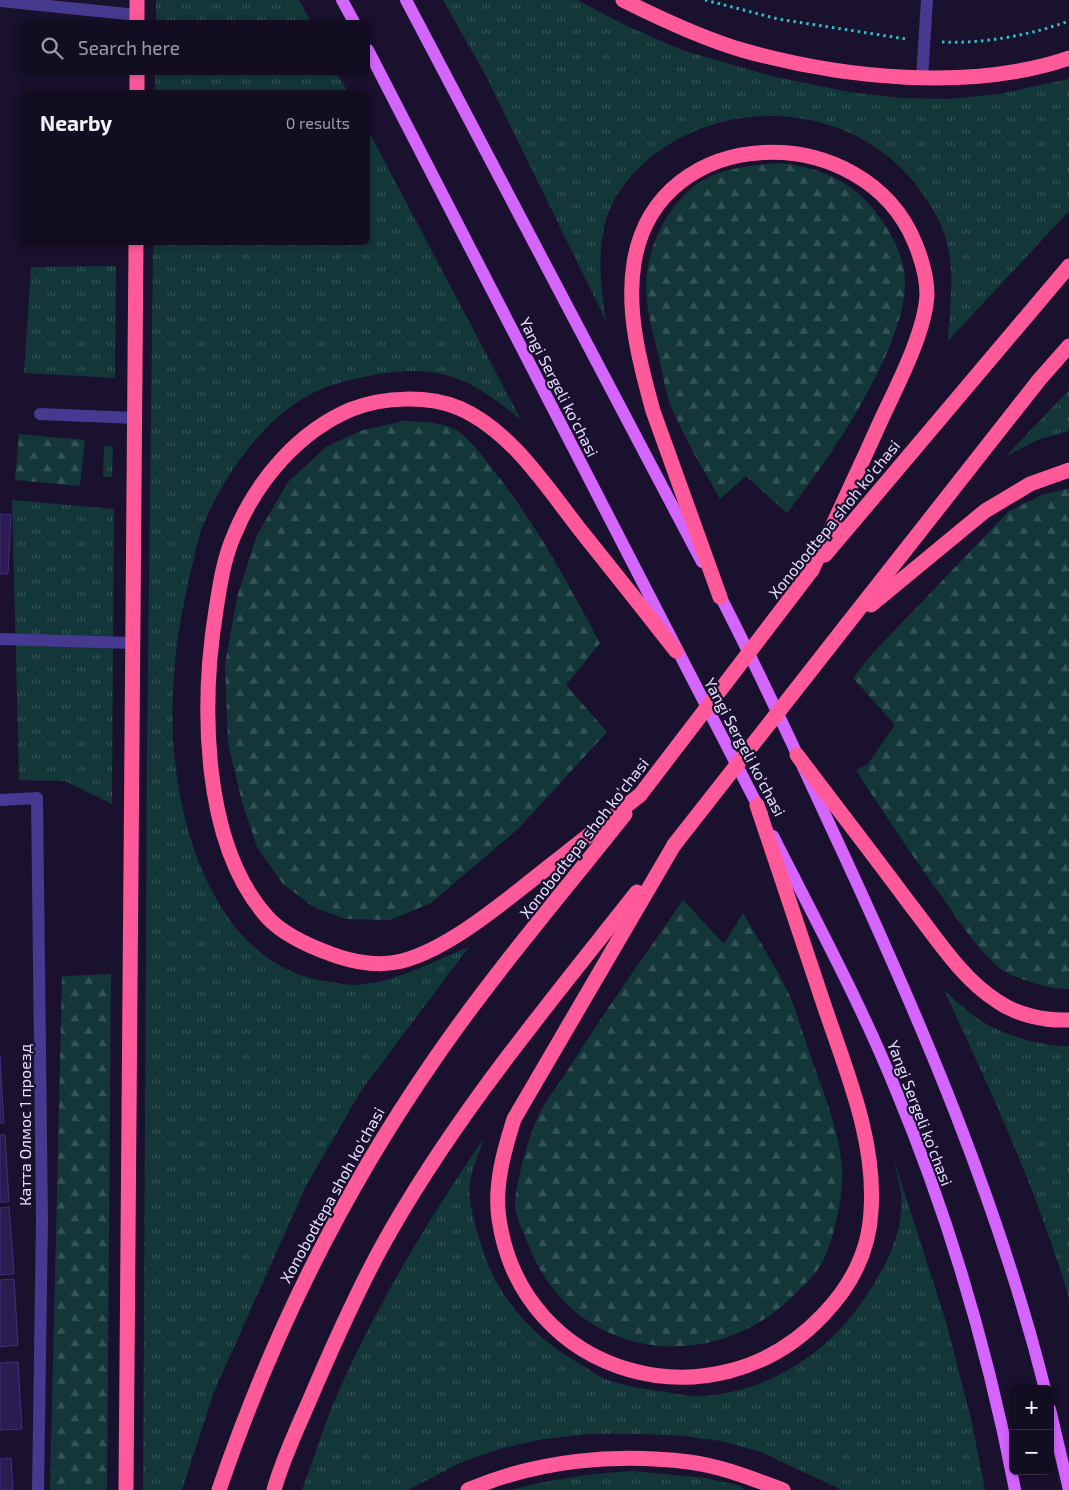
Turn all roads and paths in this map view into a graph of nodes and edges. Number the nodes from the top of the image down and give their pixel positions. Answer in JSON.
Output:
{"nodes":[{"id":1,"x":0,"y":0,"type":"edge"},
{"id":2,"x":342,"y":0,"type":"edge"},
{"id":3,"x":406,"y":0,"type":"edge"},
{"id":4,"x":623,"y":0,"type":"edge"},
{"id":5,"x":705,"y":0,"type":"edge"},
{"id":6,"x":927,"y":0,"type":"edge"},
{"id":7,"x":84,"y":5,"type":"edge"},
{"id":8,"x":137,"y":12,"type":"edge"},
{"id":9,"x":353,"y":20,"type":"edge"},
{"id":10,"x":1069,"y":21,"type":"edge"},
{"id":11,"x":924,"y":41,"type":"junction"},
{"id":12,"x":370,"y":54,"type":"edge"},
{"id":13,"x":1069,"y":58,"type":"edge"},
{"id":14,"x":137,"y":75,"type":"edge"},
{"id":15,"x":922,"y":78,"type":"junction"},
{"id":16,"x":137,"y":90,"type":"edge"},
{"id":17,"x":136,"y":245,"type":"edge"},
{"id":18,"x":1069,"y":266,"type":"edge"},
{"id":19,"x":1069,"y":346,"type":"edge"},
{"id":20,"x":40,"y":414,"type":"dead end"},
{"id":21,"x":135,"y":418,"type":"junction"},
{"id":22,"x":1069,"y":470,"type":"edge"},
{"id":23,"x":812,"y":570,"type":"junction"},
{"id":24,"x":720,"y":596,"type":"junction"},
{"id":25,"x":848,"y":623,"type":"junction"},
{"id":26,"x":0,"y":639,"type":"edge"},
{"id":27,"x":133,"y":643,"type":"junction"},
{"id":28,"x":676,"y":651,"type":"junction"},
{"id":29,"x":797,"y":755,"type":"junction"},
{"id":30,"x":640,"y":795,"type":"junction"},
{"id":31,"x":0,"y":800,"type":"edge"},
{"id":32,"x":757,"y":805,"type":"junction"},
{"id":33,"x":674,"y":845,"type":"junction"},
{"id":34,"x":1069,"y":1020,"type":"edge"},
{"id":35,"x":1044,"y":1385,"type":"edge"},
{"id":36,"x":1054,"y":1426,"type":"edge"},
{"id":37,"x":38,"y":1490,"type":"edge"},
{"id":38,"x":126,"y":1490,"type":"edge"},
{"id":39,"x":219,"y":1490,"type":"edge"},
{"id":40,"x":274,"y":1490,"type":"edge"},
{"id":41,"x":468,"y":1490,"type":"edge"},
{"id":42,"x":784,"y":1490,"type":"edge"},
{"id":43,"x":1015,"y":1490,"type":"edge"},
{"id":44,"x":1069,"y":1490,"type":"edge"}],
"edges":[{"from":1,"to":7,"type":"street"},
{"from":2,"to":9,"type":"main road"},
{"from":3,"to":24,"type":"main road","name":"Yangi Sergeli ko'chasi"},
{"from":4,"to":15,"type":"highway"},
{"from":5,"to":11,"type":"path"},
{"from":6,"to":11,"type":"street"},
{"from":7,"to":8,"type":"street"},
{"from":10,"to":11,"type":"path"},
{"from":11,"to":15,"type":"street"},
{"from":12,"to":28,"type":"main road","name":"Yangi Sergeli ko'chasi"},
{"from":13,"to":15,"type":"highway"},
{"from":14,"to":16,"type":"highway"},
{"from":17,"to":21,"type":"highway"},
{"from":18,"to":23,"type":"highway","name":"Xonobodtepa shoh ko'chasi"},
{"from":19,"to":25,"type":"highway"},
{"from":20,"to":21,"type":"street"},
{"from":21,"to":27,"type":"highway"},
{"from":22,"to":25,"type":"highway"},
{"from":23,"to":24,"type":"highway"},
{"from":23,"to":30,"type":"highway","name":"Xonobodtepa shoh ko'chasi","bridge":true},
{"from":24,"to":29,"type":"main road","name":"Yangi Sergeli ko'chasi"},
{"from":25,"to":33,"type":"highway","bridge":true},
{"from":26,"to":27,"type":"street"},
{"from":27,"to":38,"type":"highway"},
{"from":28,"to":30,"type":"highway"},
{"from":28,"to":32,"type":"main road","name":"Yangi Sergeli ko'chasi"},
{"from":29,"to":34,"type":"highway"},
{"from":29,"to":35,"type":"main road","name":"Yangi Sergeli ko'chasi"},
{"from":30,"to":39,"type":"highway","name":"Xonobodtepa shoh ko'chasi"},
{"from":31,"to":37,"type":"street","name":"Катта Олмос 1 проезд"},
{"from":32,"to":33,"type":"highway"},
{"from":32,"to":43,"type":"main road","name":"Yangi Sergeli ko'chasi"},
{"from":33,"to":40,"type":"highway"},
{"from":36,"to":44,"type":"main road"},
{"from":41,"to":42,"type":"highway"}]}
